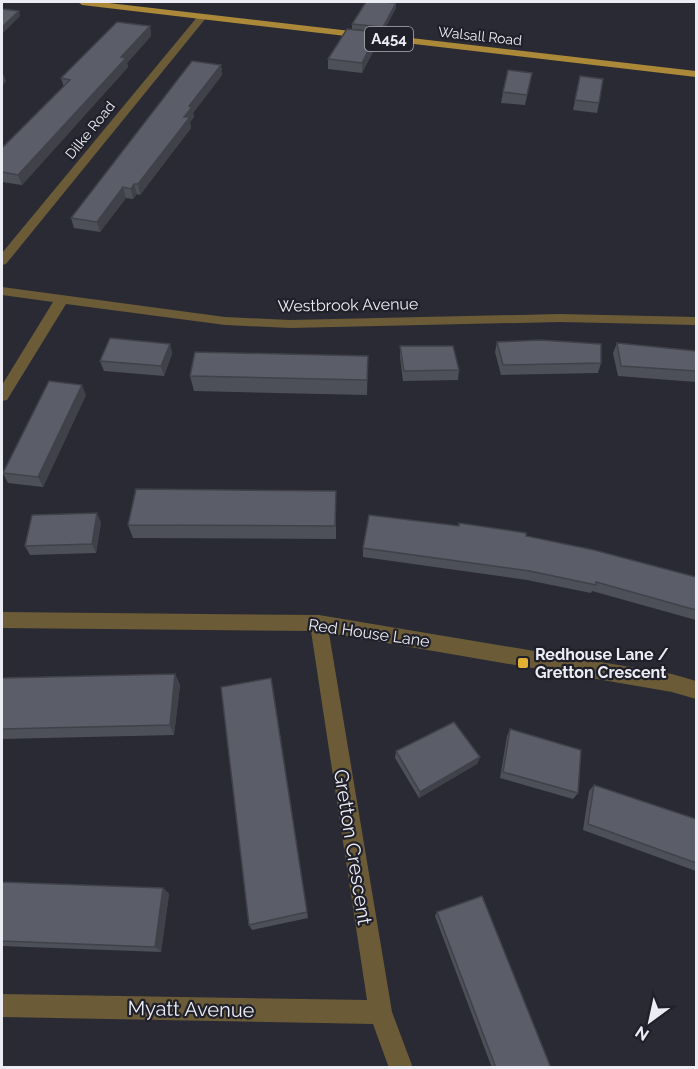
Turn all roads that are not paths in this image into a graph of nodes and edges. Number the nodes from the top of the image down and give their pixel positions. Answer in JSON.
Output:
{"nodes":[{"id":1,"x":82,"y":2,"type":"edge"},
{"id":2,"x":201,"y":18,"type":"junction"},
{"id":3,"x":696,"y":74,"type":"edge"},
{"id":4,"x":2,"y":261,"type":"edge"},
{"id":5,"x":2,"y":291,"type":"edge"},
{"id":6,"x":62,"y":299,"type":"junction"},
{"id":7,"x":696,"y":321,"type":"edge"},
{"id":8,"x":2,"y":396,"type":"edge"},
{"id":9,"x":2,"y":620,"type":"edge"},
{"id":10,"x":319,"y":623,"type":"junction"},
{"id":11,"x":696,"y":690,"type":"edge"},
{"id":12,"x":2,"y":1006,"type":"edge"},
{"id":13,"x":380,"y":1012,"type":"junction"},
{"id":14,"x":401,"y":1068,"type":"edge"}],
"edges":[{"from":1,"to":2,"type":"main road","name":"Walsall Road","number":"A454"},
{"from":2,"to":3,"type":"main road","name":"Walsall Road","number":"A454"},
{"from":2,"to":4,"type":"street","name":"Dilke Road"},
{"from":5,"to":6,"type":"street","name":"Westbrook Avenue"},
{"from":6,"to":7,"type":"street","name":"Westbrook Avenue"},
{"from":6,"to":8,"type":"street"},
{"from":9,"to":10,"type":"street","name":"Red House Lane"},
{"from":10,"to":11,"type":"street","name":"Red House Lane"},
{"from":10,"to":13,"type":"street","name":"Gretton Crescent"},
{"from":12,"to":13,"type":"street","name":"Myatt Avenue"},
{"from":13,"to":14,"type":"street","name":"Gretton Crescent"}]}
